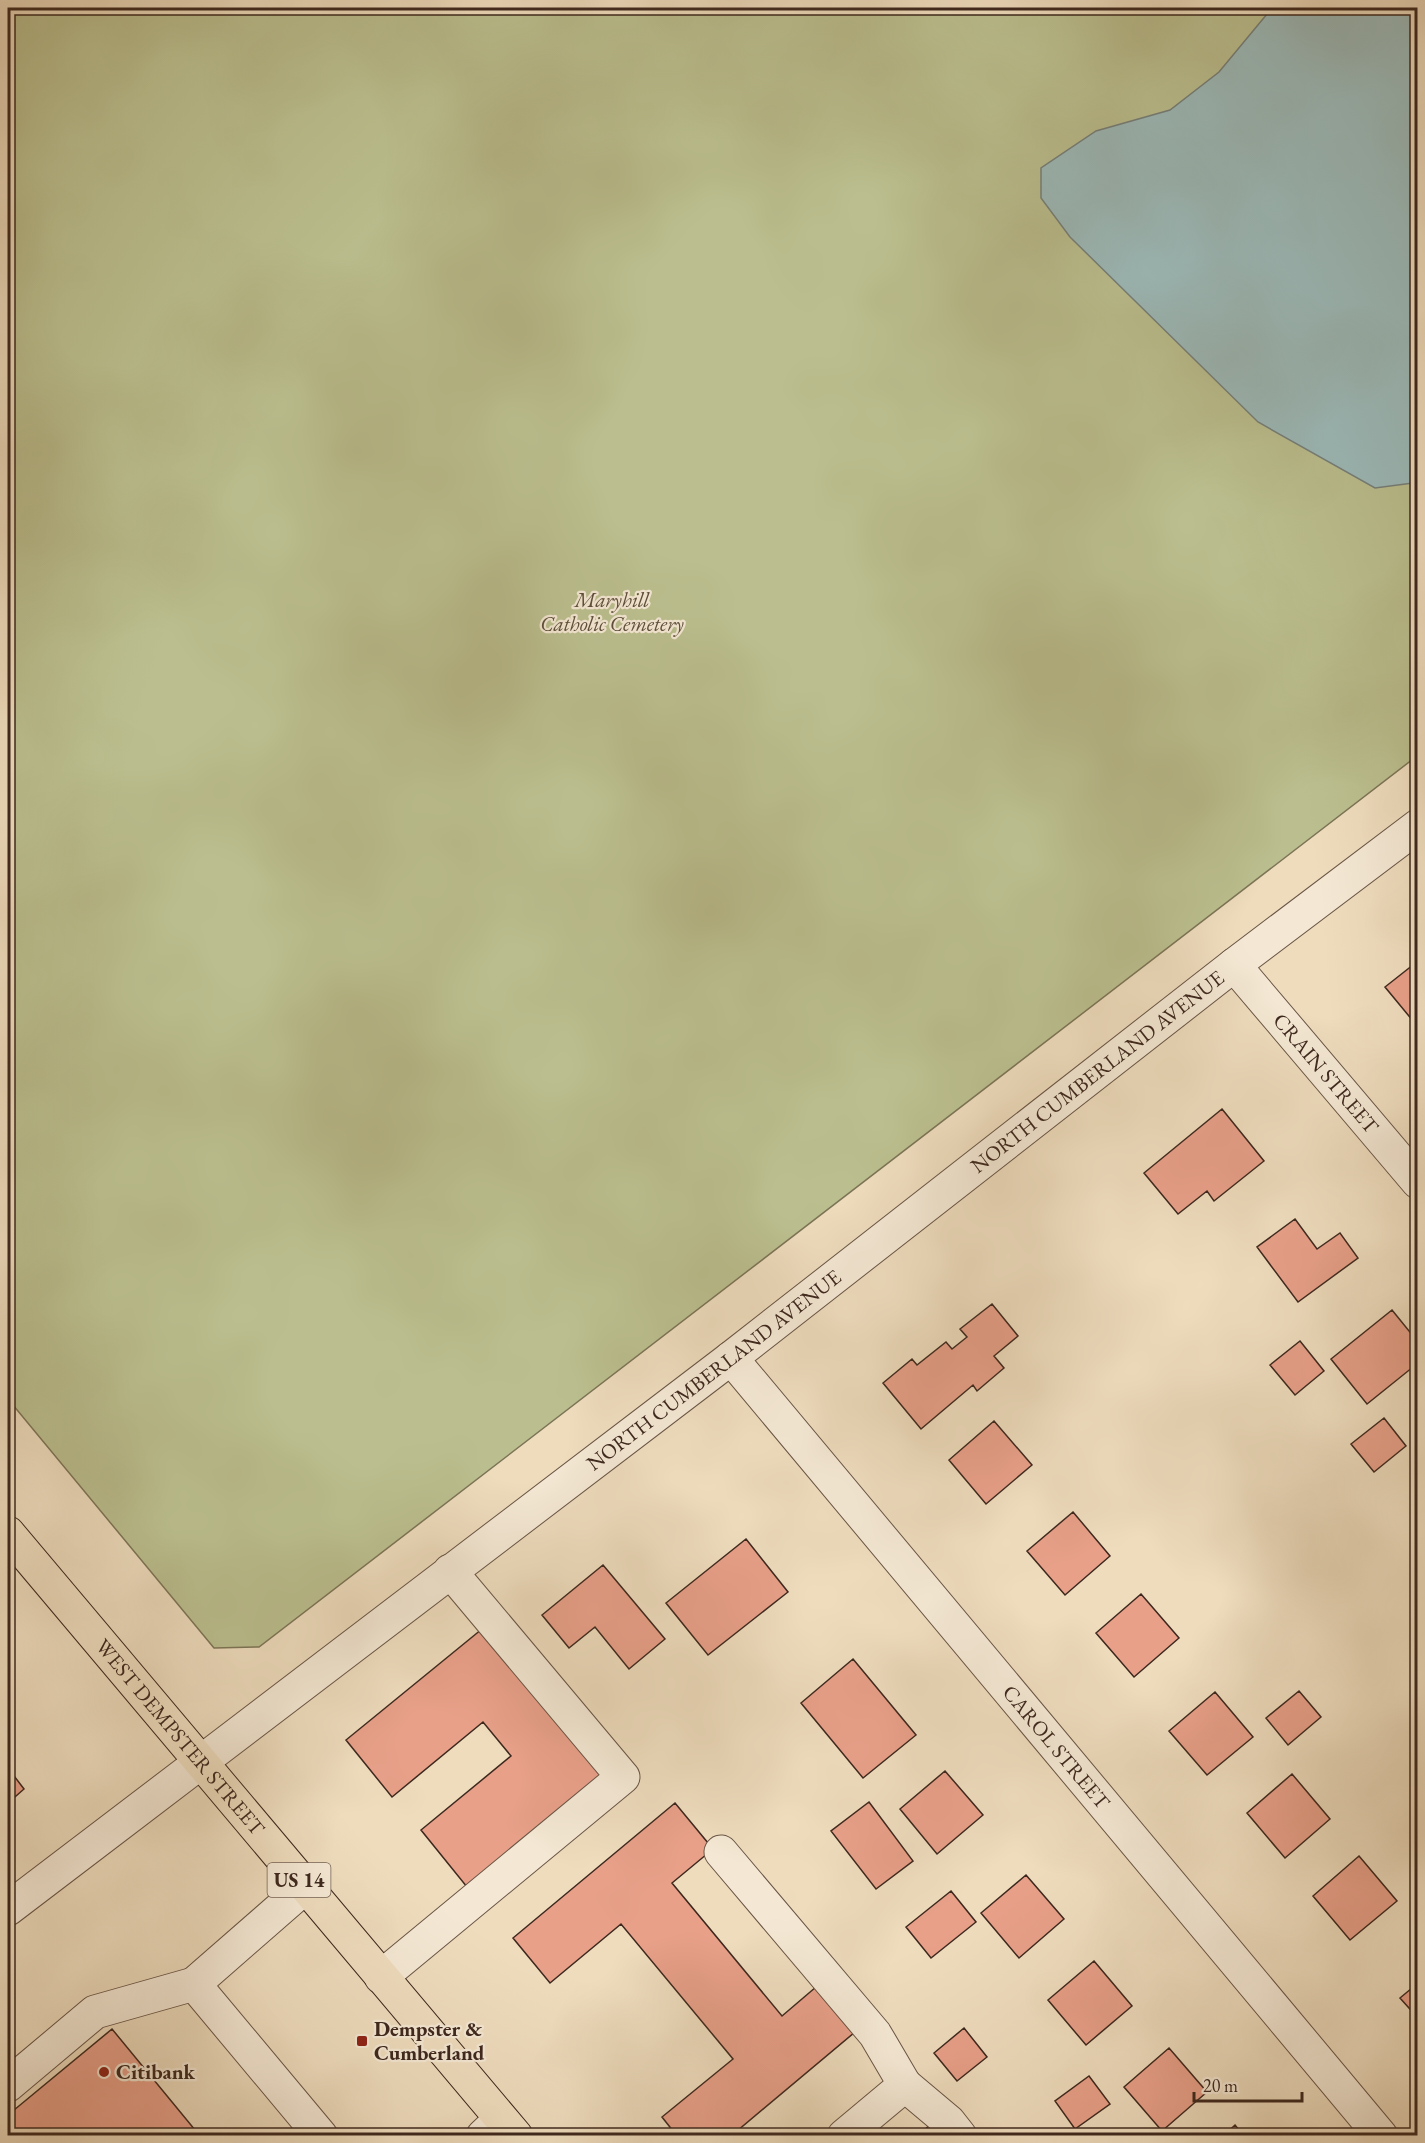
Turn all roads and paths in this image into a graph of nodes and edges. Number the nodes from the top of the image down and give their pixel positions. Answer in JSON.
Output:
{"nodes":[{"id":1,"x":1418,"y":826,"type":"edge"},
{"id":2,"x":1234,"y":964,"type":"junction"},
{"id":3,"x":1418,"y":1182,"type":"edge"},
{"id":4,"x":731,"y":1358,"type":"junction"},
{"id":5,"x":8,"y":1533,"type":"edge"},
{"id":6,"x":450,"y":1571,"type":"junction"},
{"id":7,"x":199,"y":1761,"type":"junction"},
{"id":8,"x":721,"y":1852,"type":"dead end"},
{"id":9,"x":305,"y":1887,"type":"junction"},
{"id":10,"x":8,"y":1909,"type":"edge"},
{"id":11,"x":381,"y":1977,"type":"junction"},
{"id":12,"x":194,"y":1984,"type":"junction"},
{"id":13,"x":8,"y":2085,"type":"edge"},
{"id":14,"x":905,"y":2085,"type":"junction"},
{"id":15,"x":500,"y":2130,"type":"edge"},
{"id":16,"x":321,"y":2136,"type":"edge"},
{"id":17,"x":844,"y":2136,"type":"edge"},
{"id":18,"x":960,"y":2136,"type":"edge"},
{"id":19,"x":1381,"y":2136,"type":"edge"}],
"edges":[{"from":1,"to":2,"type":"street","name":"NORTH CUMBERLAND AVENUE"},
{"from":2,"to":3,"type":"street","name":"CRAIN STREET"},
{"from":2,"to":4,"type":"street","name":"NORTH CUMBERLAND AVENUE"},
{"from":4,"to":6,"type":"street","name":"NORTH CUMBERLAND AVENUE"},
{"from":4,"to":19,"type":"street","name":"CAROL STREET"},
{"from":5,"to":7,"type":"main road","name":"WEST DEMPSTER STREET","number":"US 14"},
{"from":6,"to":7,"type":"street","name":"NORTH CUMBERLAND AVENUE"},
{"from":6,"to":11,"type":"street"},
{"from":7,"to":9,"type":"main road","name":"WEST DEMPSTER STREET","number":"US 14"},
{"from":7,"to":10,"type":"street","name":"NORTH CUMBERLAND AVENUE"},
{"from":8,"to":14,"type":"street"},
{"from":9,"to":11,"type":"main road","name":"WEST DEMPSTER STREET","number":"US 14"},
{"from":9,"to":12,"type":"street"},
{"from":11,"to":15,"type":"main road","name":"WEST DEMPSTER STREET","number":"US 14"},
{"from":12,"to":13,"type":"street"},
{"from":12,"to":16,"type":"street"},
{"from":14,"to":17,"type":"street"},
{"from":14,"to":18,"type":"street"}]}
